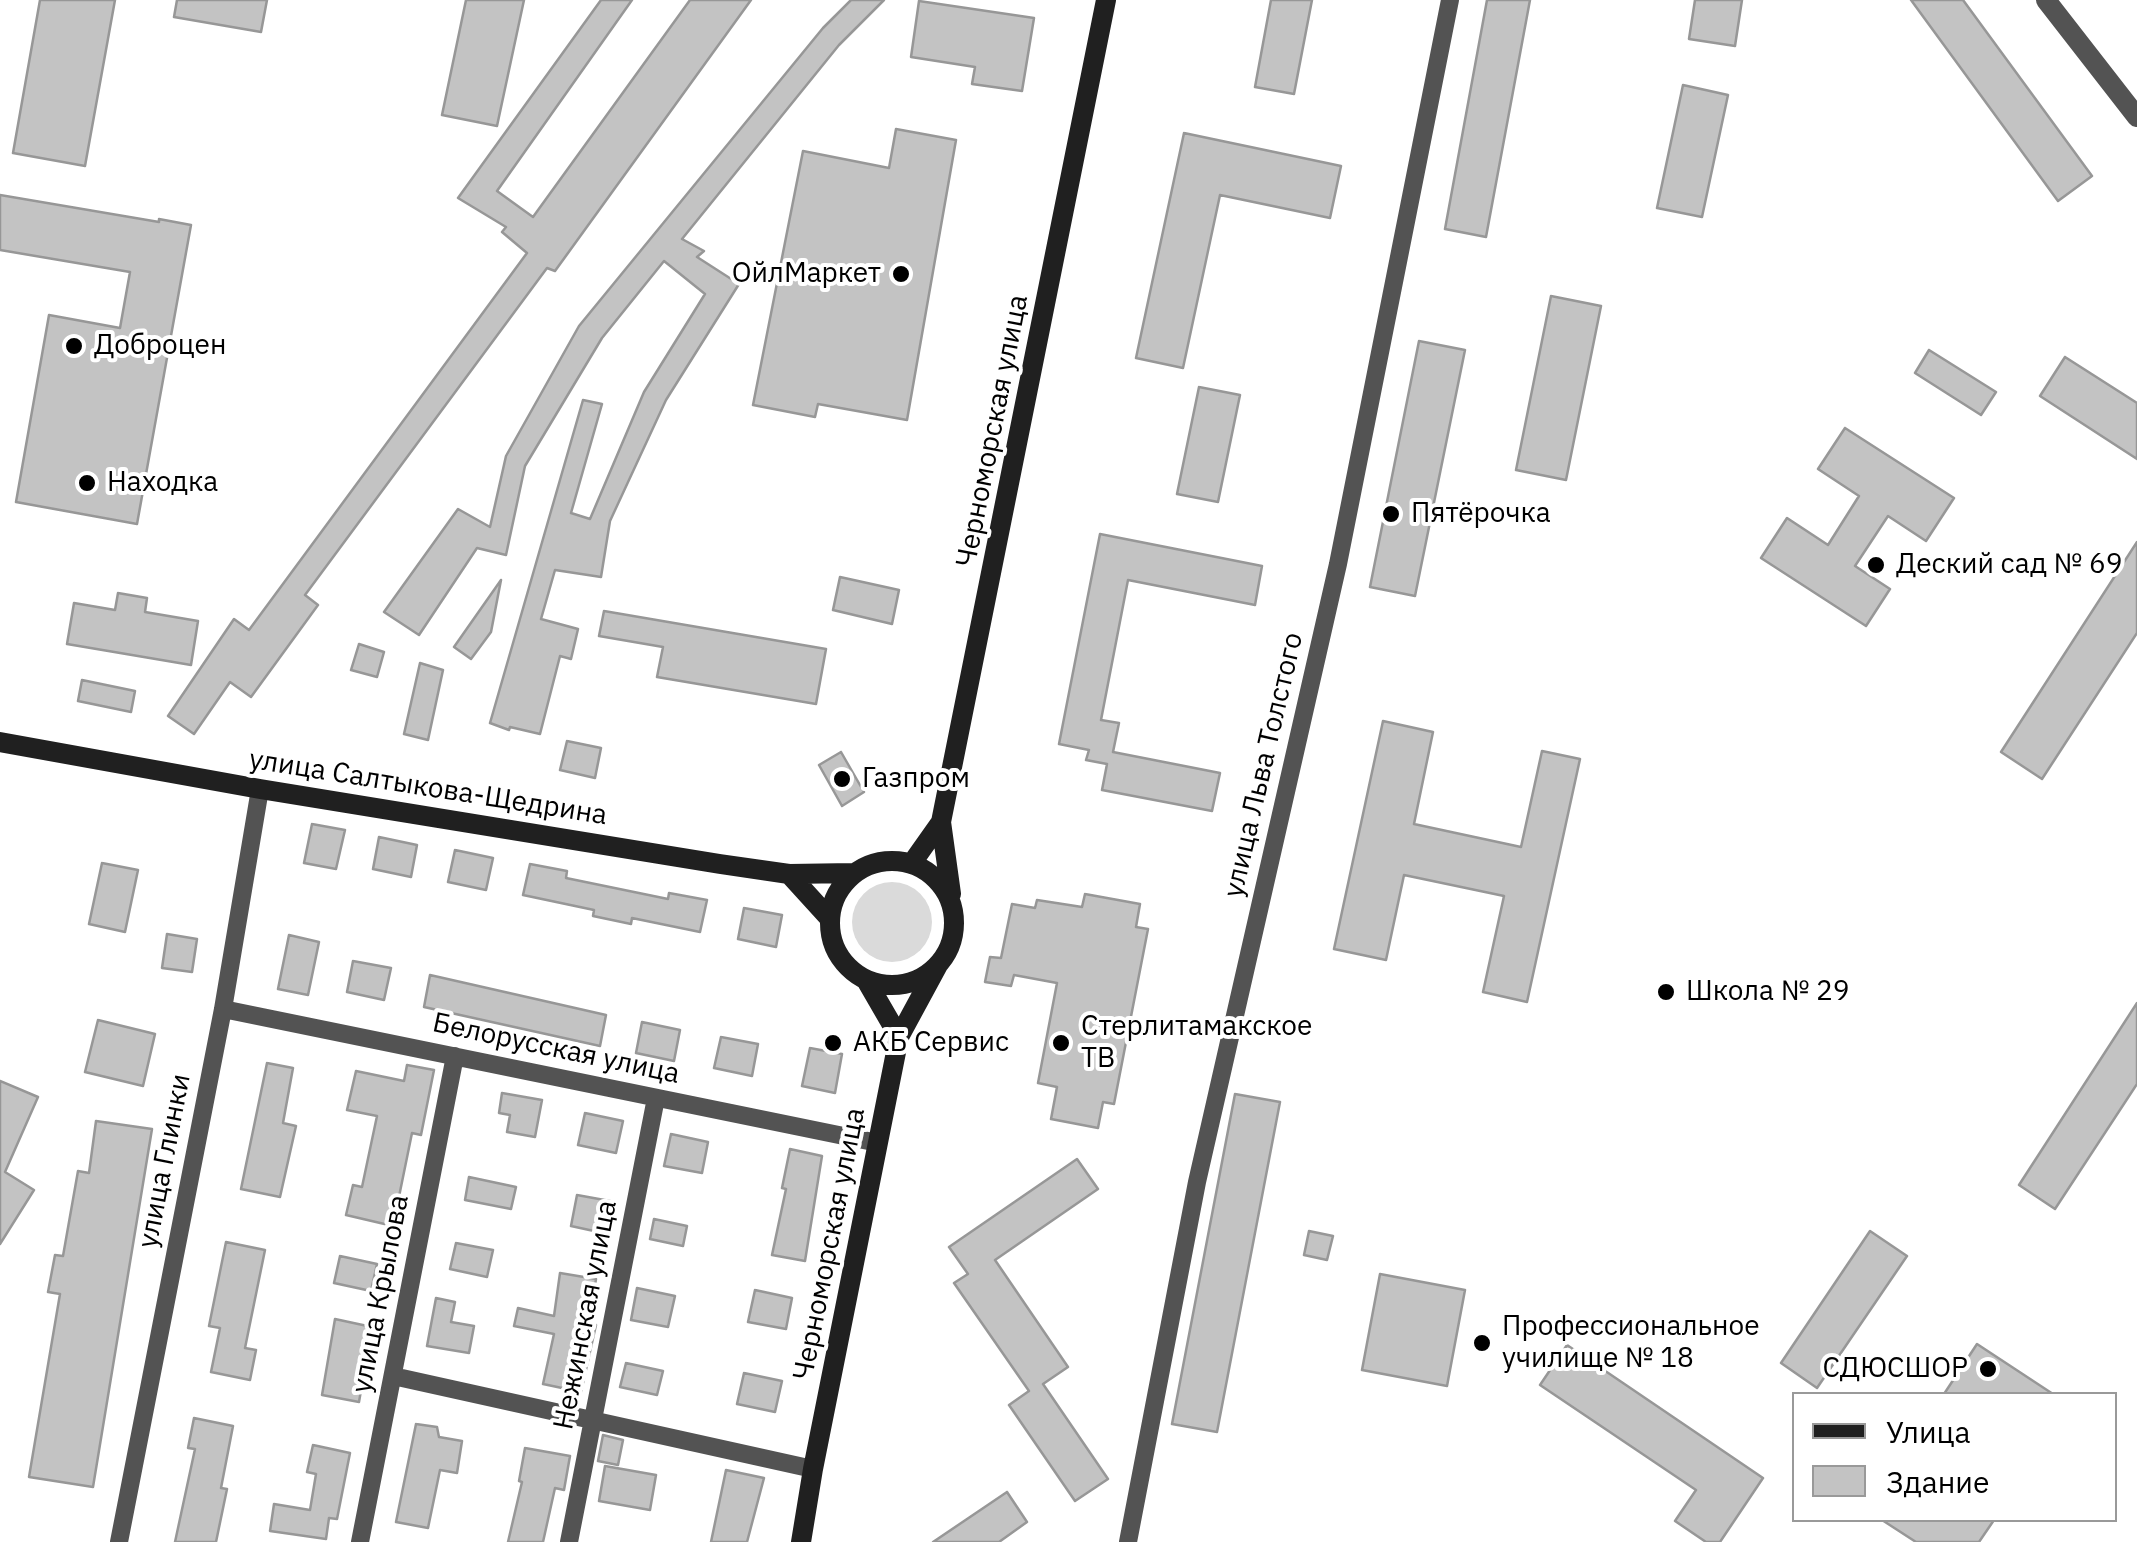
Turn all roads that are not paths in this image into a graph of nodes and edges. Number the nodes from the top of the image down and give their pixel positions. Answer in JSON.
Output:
{"nodes":[{"id":1,"x":1106,"y":0,"type":"edge"},
{"id":2,"x":1450,"y":0,"type":"edge"},
{"id":3,"x":2046,"y":0,"type":"edge"},
{"id":4,"x":2137,"y":116,"type":"edge"},
{"id":5,"x":0,"y":742,"type":"edge"},
{"id":6,"x":260,"y":789,"type":"junction"},
{"id":7,"x":941,"y":822,"type":"junction"},
{"id":8,"x":912,"y":863,"type":"junction"},
{"id":9,"x":854,"y":873,"type":"junction"},
{"id":10,"x":789,"y":874,"type":"junction"},
{"id":11,"x":953,"y":908,"type":"junction"},
{"id":12,"x":830,"y":919,"type":"junction"},
{"id":13,"x":938,"y":965,"type":"junction"},
{"id":14,"x":866,"y":980,"type":"junction"},
{"id":15,"x":223,"y":1009,"type":"junction"},
{"id":16,"x":899,"y":1038,"type":"junction"},
{"id":17,"x":455,"y":1056,"type":"junction"},
{"id":18,"x":656,"y":1098,"type":"junction"},
{"id":19,"x":878,"y":1143,"type":"junction"},
{"id":20,"x":393,"y":1376,"type":"junction"},
{"id":21,"x":595,"y":1421,"type":"junction"},
{"id":22,"x":812,"y":1469,"type":"junction"},
{"id":23,"x":119,"y":1542,"type":"edge"},
{"id":24,"x":360,"y":1542,"type":"edge"},
{"id":25,"x":569,"y":1542,"type":"edge"},
{"id":26,"x":801,"y":1542,"type":"edge"},
{"id":27,"x":1128,"y":1542,"type":"edge"}],
"edges":[{"from":1,"to":7,"type":"main road","name":"Черноморская улица"},
{"from":2,"to":27,"type":"street","name":"улица Льва Толстого"},
{"from":3,"to":4,"type":"street"},
{"from":5,"to":6,"type":"main road","name":"улица Салтыкова-Щедрина"},
{"from":6,"to":10,"type":"main road","name":"улица Салтыкова-Щедрина"},
{"from":6,"to":15,"type":"street","name":"улица Глинки"},
{"from":7,"to":8,"type":"main road","name":"Черноморская улица"},
{"from":7,"to":11,"type":"main road"},
{"from":8,"to":9,"type":"main road"},
{"from":8,"to":11,"type":"main road"},
{"from":9,"to":10,"type":"main road","name":"улица Салтыкова-Щедрина"},
{"from":9,"to":12,"type":"main road"},
{"from":10,"to":12,"type":"main road"},
{"from":11,"to":13,"type":"main road"},
{"from":12,"to":14,"type":"main road"},
{"from":13,"to":14,"type":"main road"},
{"from":13,"to":16,"type":"main road","name":"Черноморская улица"},
{"from":14,"to":16,"type":"main road"},
{"from":15,"to":17,"type":"street","name":"Белорусская улица"},
{"from":15,"to":23,"type":"street","name":"улица Глинки"},
{"from":16,"to":19,"type":"main road","name":"Черноморская улица"},
{"from":17,"to":18,"type":"street","name":"Белорусская улица"},
{"from":17,"to":20,"type":"street","name":"улица Крылова"},
{"from":18,"to":19,"type":"street","name":"Белорусская улица"},
{"from":18,"to":21,"type":"street","name":"Нежинская улица"},
{"from":19,"to":22,"type":"main road","name":"Черноморская улица"},
{"from":20,"to":21,"type":"street"},
{"from":20,"to":24,"type":"street","name":"улица Крылова"},
{"from":21,"to":22,"type":"street"},
{"from":21,"to":25,"type":"street","name":"Нежинская улица"},
{"from":22,"to":26,"type":"main road","name":"Черноморская улица"}]}
